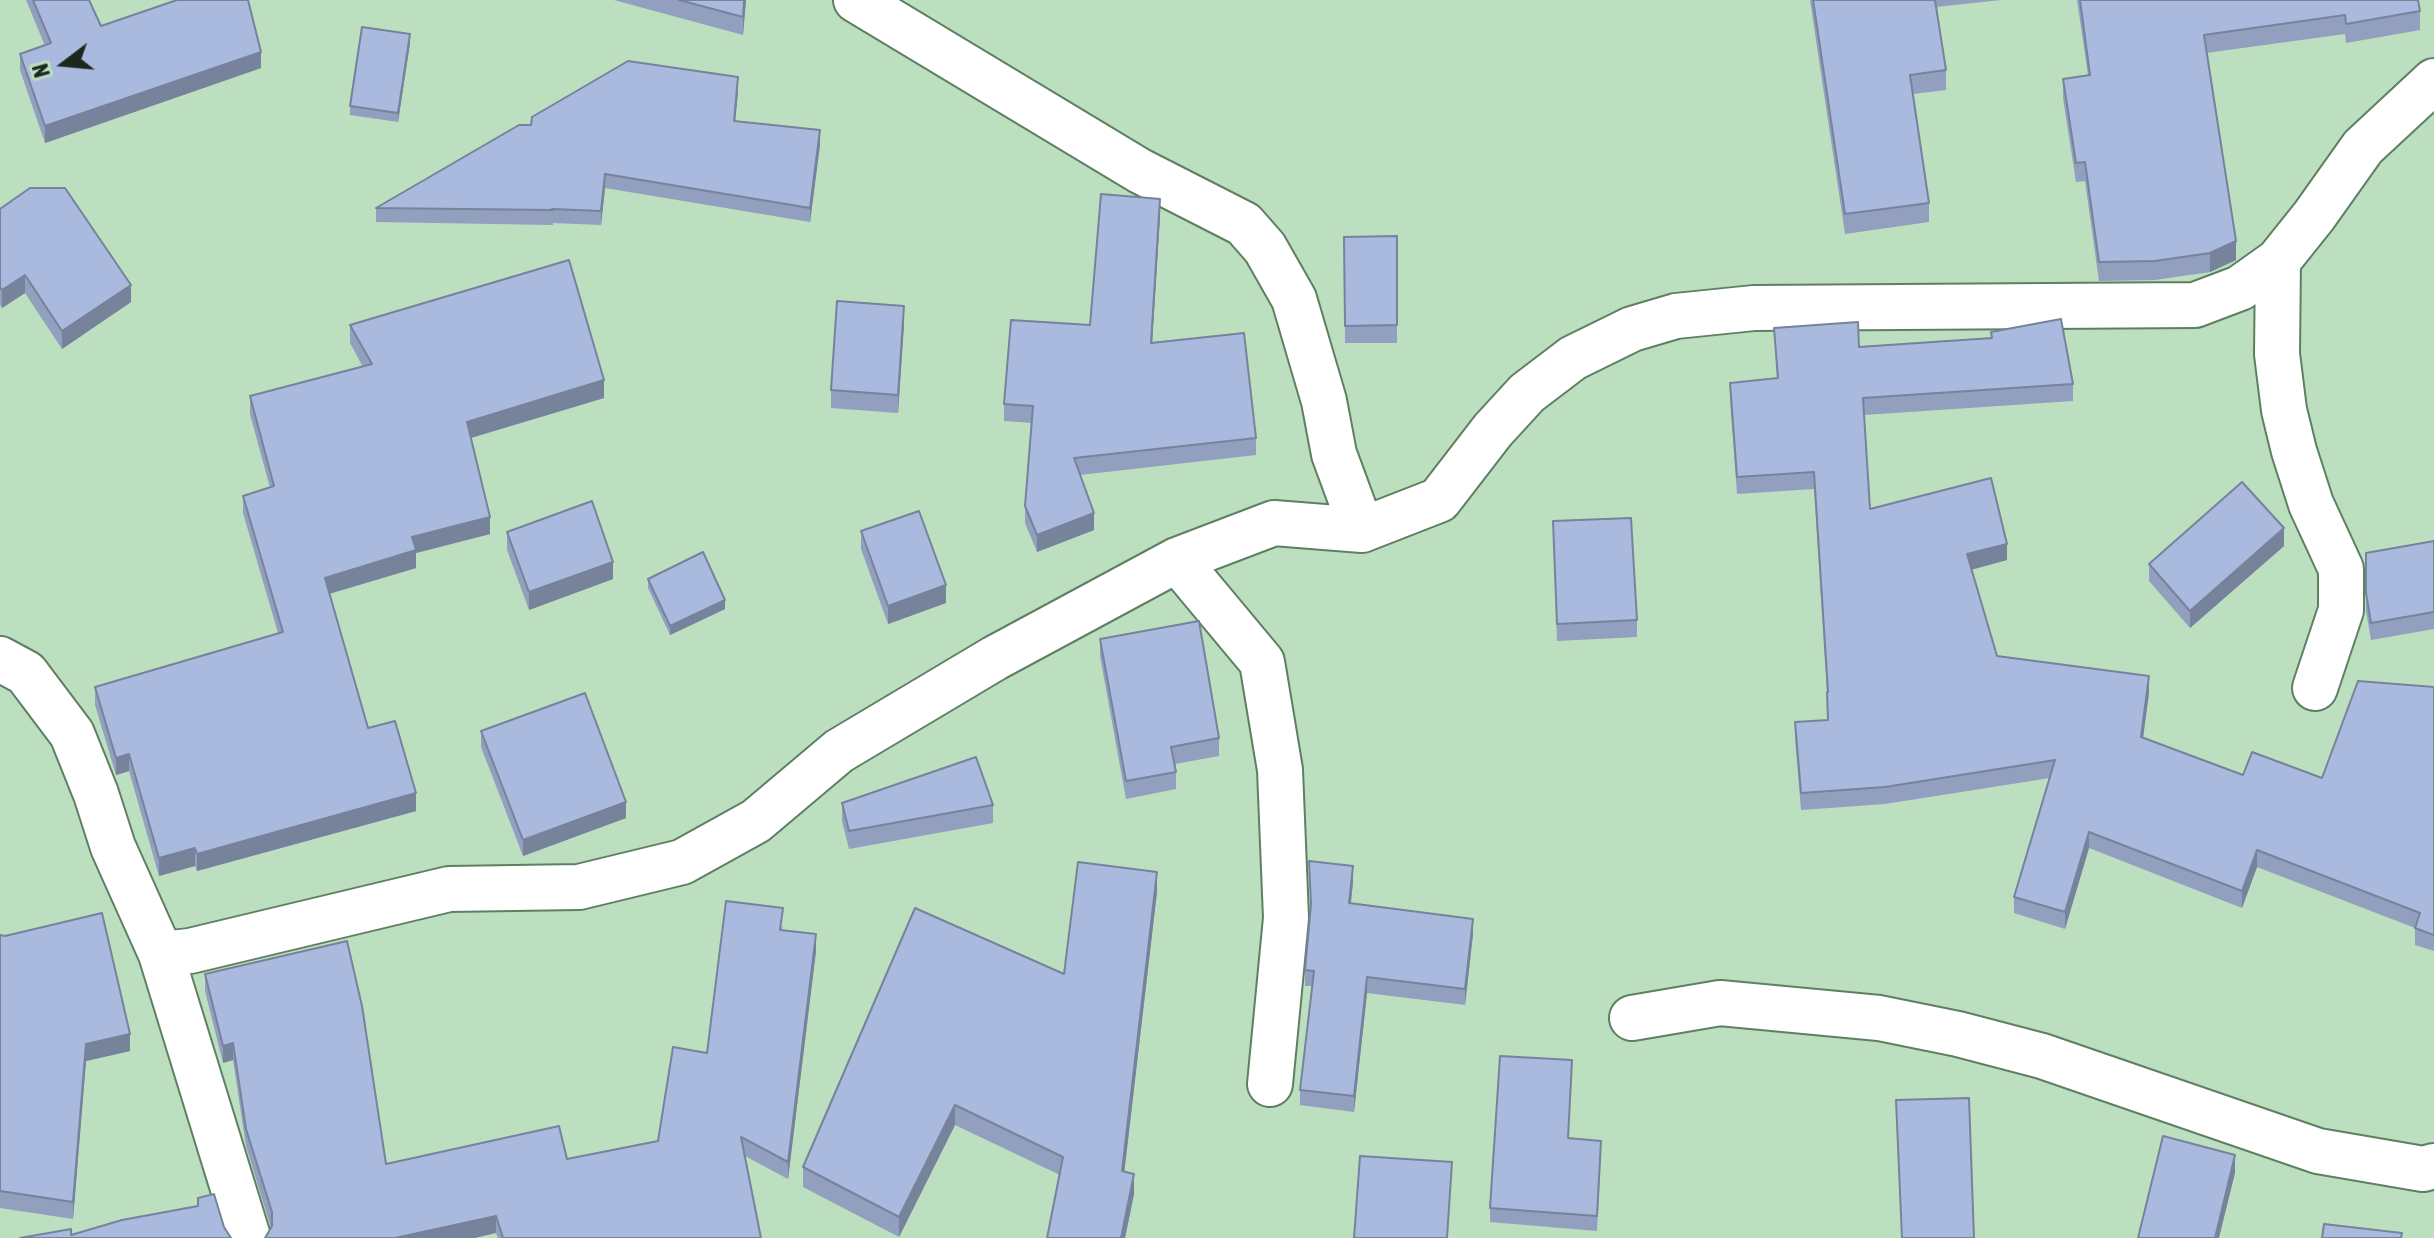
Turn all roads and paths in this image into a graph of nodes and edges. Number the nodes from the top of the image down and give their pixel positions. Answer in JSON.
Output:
{"nodes":[{"id":1,"x":856,"y":0,"type":"edge"},
{"id":2,"x":2434,"y":81,"type":"edge"},
{"id":3,"x":2278,"y":261,"type":"junction"},
{"id":4,"x":1362,"y":530,"type":"junction"},
{"id":5,"x":1177,"y":560,"type":"junction"},
{"id":6,"x":0,"y":659,"type":"edge"},
{"id":7,"x":2315,"y":688,"type":"dead end"},
{"id":8,"x":161,"y":954,"type":"junction"},
{"id":9,"x":1632,"y":1018,"type":"dead end"},
{"id":10,"x":1270,"y":1084,"type":"dead end"},
{"id":11,"x":2434,"y":1166,"type":"edge"},
{"id":12,"x":248,"y":1237,"type":"edge"}],
"edges":[{"from":1,"to":4,"type":"street"},
{"from":2,"to":3,"type":"street"},
{"from":3,"to":4,"type":"street"},
{"from":3,"to":7,"type":"street"},
{"from":4,"to":5,"type":"street"},
{"from":5,"to":8,"type":"street"},
{"from":5,"to":10,"type":"street"},
{"from":6,"to":8,"type":"street"},
{"from":8,"to":12,"type":"street"},
{"from":9,"to":11,"type":"street"}]}
